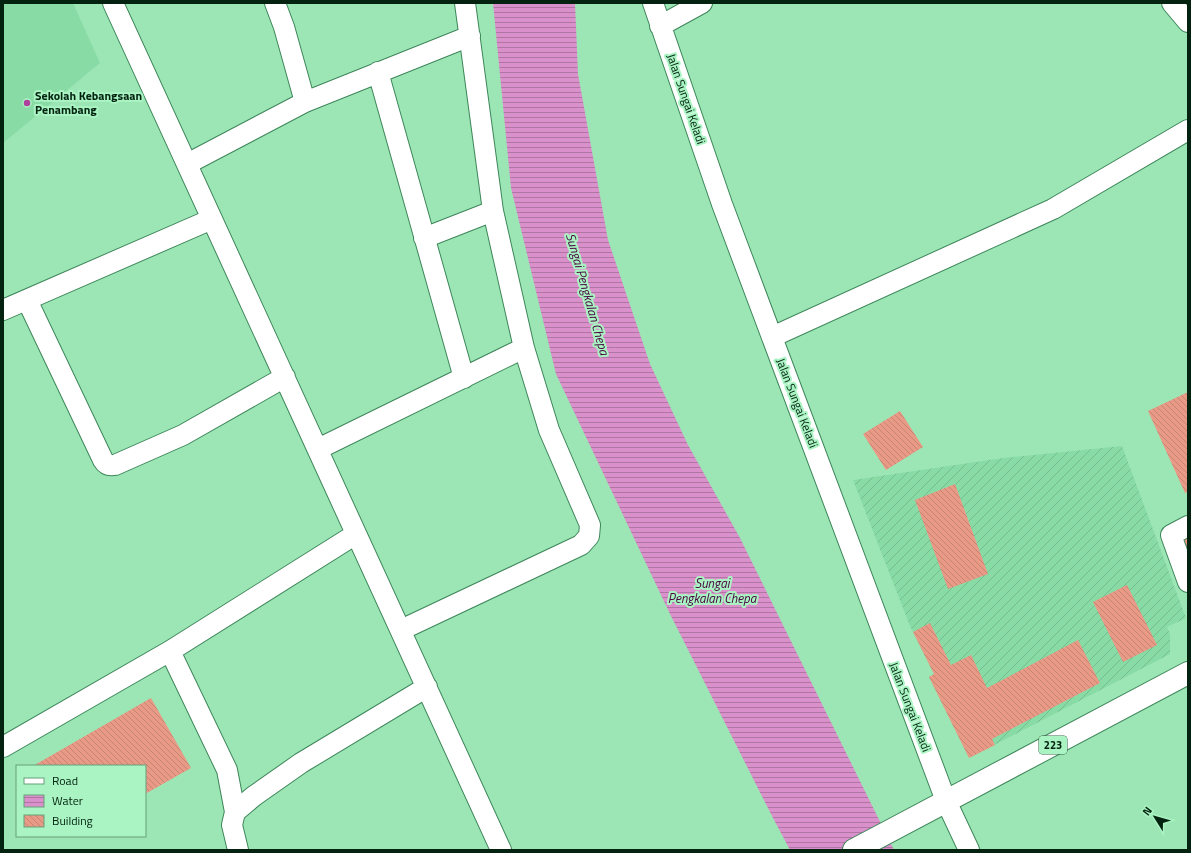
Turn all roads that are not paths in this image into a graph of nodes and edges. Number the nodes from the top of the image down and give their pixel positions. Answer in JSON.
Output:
{"nodes":[{"id":1,"x":113,"y":3,"type":"edge"},
{"id":2,"x":275,"y":3,"type":"edge"},
{"id":3,"x":466,"y":3,"type":"edge"},
{"id":4,"x":653,"y":3,"type":"edge"},
{"id":5,"x":702,"y":3,"type":"edge"},
{"id":6,"x":1172,"y":3,"type":"edge"},
{"id":7,"x":1188,"y":22,"type":"edge"},
{"id":8,"x":660,"y":26,"type":"junction"},
{"id":9,"x":470,"y":36,"type":"junction"},
{"id":10,"x":378,"y":72,"type":"junction"},
{"id":11,"x":305,"y":102,"type":"junction"},
{"id":12,"x":1188,"y":130,"type":"edge"},
{"id":13,"x":187,"y":164,"type":"junction"},
{"id":14,"x":493,"y":211,"type":"junction"},
{"id":15,"x":212,"y":219,"type":"junction"},
{"id":16,"x":424,"y":238,"type":"junction"},
{"id":17,"x":27,"y":300,"type":"junction"},
{"id":18,"x":3,"y":310,"type":"edge"},
{"id":19,"x":772,"y":337,"type":"junction"},
{"id":20,"x":524,"y":348,"type":"junction"},
{"id":21,"x":285,"y":377,"type":"junction"},
{"id":22,"x":464,"y":378,"type":"junction"},
{"id":23,"x":318,"y":450,"type":"junction"},
{"id":24,"x":1188,"y":526,"type":"edge"},
{"id":25,"x":356,"y":534,"type":"junction"},
{"id":26,"x":1188,"y":582,"type":"edge"},
{"id":27,"x":401,"y":630,"type":"junction"},
{"id":28,"x":170,"y":651,"type":"junction"},
{"id":29,"x":1188,"y":673,"type":"edge"},
{"id":30,"x":427,"y":687,"type":"junction"},
{"id":31,"x":3,"y":747,"type":"edge"},
{"id":32,"x":946,"y":802,"type":"junction"},
{"id":33,"x":235,"y":812,"type":"junction"},
{"id":34,"x":238,"y":850,"type":"edge"},
{"id":35,"x":501,"y":850,"type":"edge"},
{"id":36,"x":854,"y":850,"type":"edge"},
{"id":37,"x":969,"y":850,"type":"edge"}],
"edges":[{"from":1,"to":13,"type":"street"},
{"from":2,"to":11,"type":"street"},
{"from":3,"to":9,"type":"street"},
{"from":4,"to":8,"type":"street","name":"Jalan Sungai Keladi"},
{"from":5,"to":8,"type":"street"},
{"from":6,"to":7,"type":"street"},
{"from":8,"to":19,"type":"street","name":"Jalan Sungai Keladi"},
{"from":9,"to":10,"type":"street"},
{"from":9,"to":14,"type":"street"},
{"from":10,"to":11,"type":"street"},
{"from":10,"to":16,"type":"street"},
{"from":11,"to":13,"type":"street"},
{"from":12,"to":19,"type":"street"},
{"from":13,"to":15,"type":"street"},
{"from":14,"to":16,"type":"street"},
{"from":14,"to":20,"type":"street"},
{"from":15,"to":17,"type":"street"},
{"from":15,"to":21,"type":"street"},
{"from":16,"to":22,"type":"street"},
{"from":17,"to":18,"type":"street"},
{"from":17,"to":21,"type":"street"},
{"from":19,"to":32,"type":"street","name":"Jalan Sungai Keladi"},
{"from":20,"to":22,"type":"street"},
{"from":20,"to":27,"type":"street"},
{"from":21,"to":23,"type":"street"},
{"from":22,"to":23,"type":"street"},
{"from":23,"to":25,"type":"street"},
{"from":24,"to":26,"type":"street"},
{"from":25,"to":27,"type":"street"},
{"from":25,"to":28,"type":"street"},
{"from":27,"to":30,"type":"street"},
{"from":28,"to":31,"type":"street"},
{"from":28,"to":33,"type":"street"},
{"from":29,"to":32,"type":"main road","number":"223"},
{"from":30,"to":33,"type":"street"},
{"from":30,"to":35,"type":"street"},
{"from":32,"to":36,"type":"main road","number":"223"},
{"from":32,"to":37,"type":"street","name":"Jalan Sungai Keladi"},
{"from":33,"to":34,"type":"street"}]}
